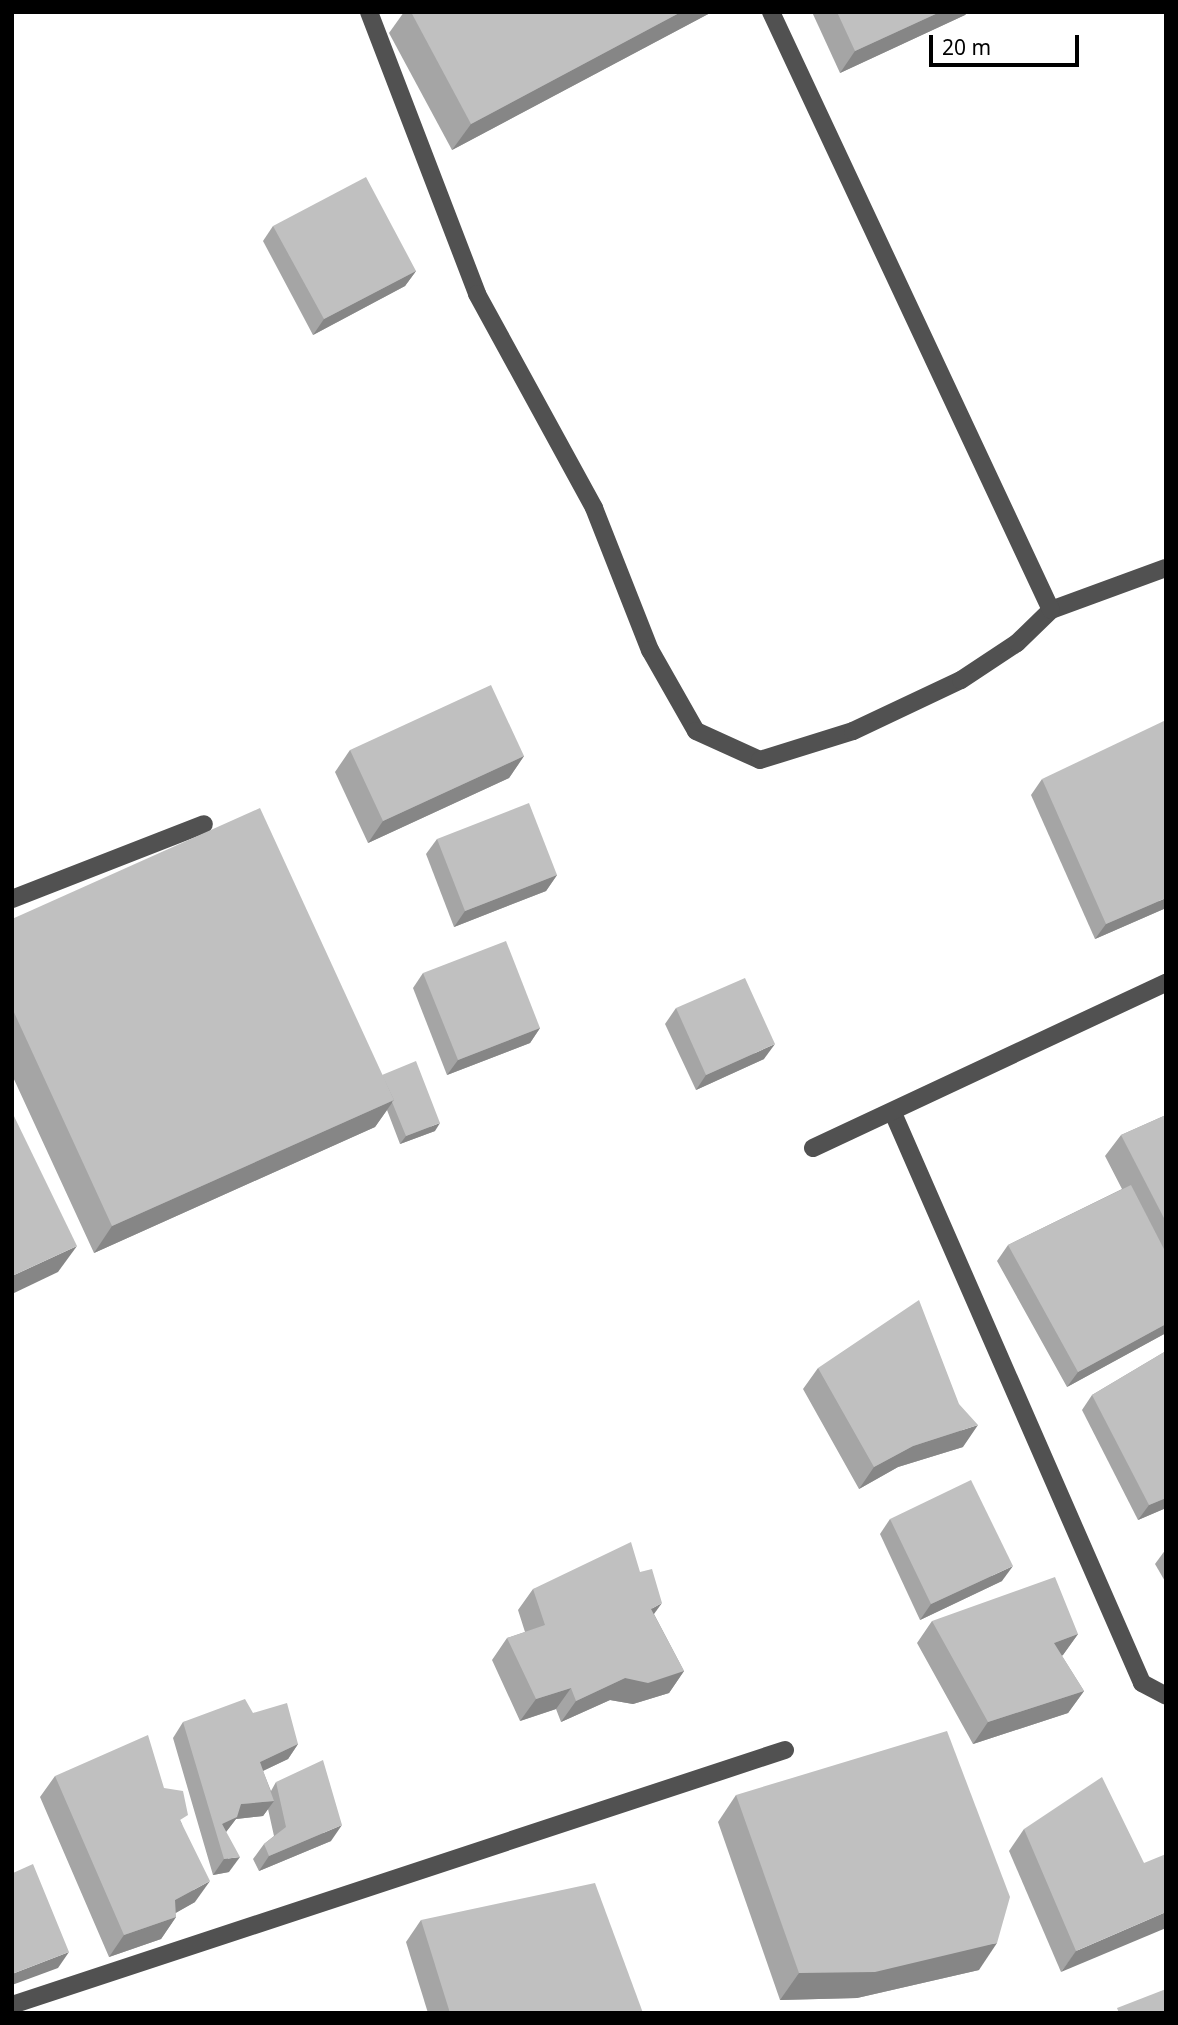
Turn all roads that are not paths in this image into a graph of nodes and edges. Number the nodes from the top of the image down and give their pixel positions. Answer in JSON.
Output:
{"nodes":[{"id":1,"x":369,"y":12,"type":"edge"},
{"id":2,"x":771,"y":12,"type":"edge"},
{"id":3,"x":1166,"y":568,"type":"edge"},
{"id":4,"x":1051,"y":610,"type":"junction"},
{"id":5,"x":204,"y":824,"type":"dead end"},
{"id":6,"x":12,"y":899,"type":"edge"},
{"id":7,"x":1166,"y":983,"type":"edge"},
{"id":8,"x":893,"y":1113,"type":"junction"},
{"id":9,"x":813,"y":1148,"type":"dead end"},
{"id":10,"x":1166,"y":1696,"type":"edge"},
{"id":11,"x":785,"y":1750,"type":"dead end"},
{"id":12,"x":12,"y":2005,"type":"edge"}],
"edges":[{"from":1,"to":4,"type":"street"},
{"from":2,"to":4,"type":"street"},
{"from":3,"to":4,"type":"street"},
{"from":5,"to":6,"type":"street"},
{"from":7,"to":8,"type":"street"},
{"from":8,"to":9,"type":"street"},
{"from":8,"to":10,"type":"street"},
{"from":11,"to":12,"type":"street"}]}
